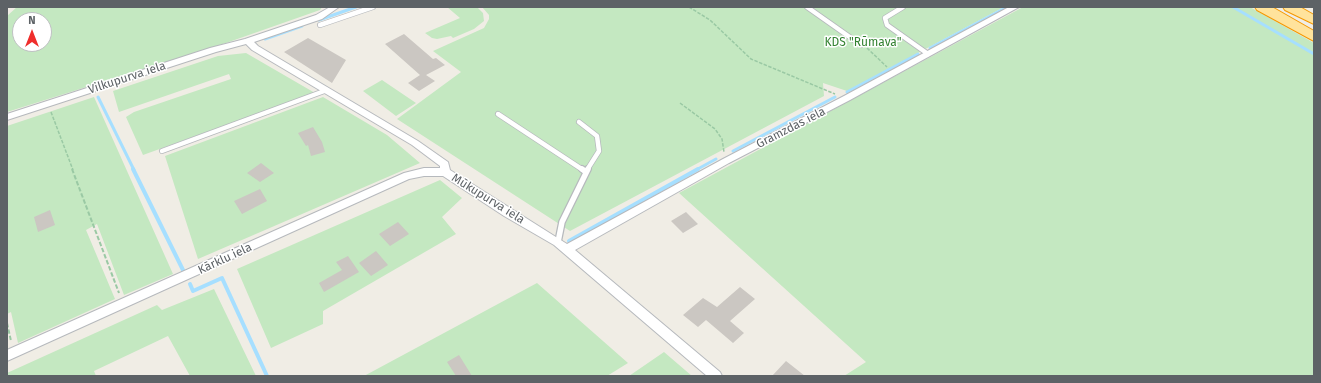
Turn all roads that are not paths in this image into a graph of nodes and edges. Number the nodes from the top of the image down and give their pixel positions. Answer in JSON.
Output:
{"nodes":[{"id":1,"x":335,"y":7,"type":"edge"},
{"id":2,"x":373,"y":7,"type":"edge"},
{"id":3,"x":807,"y":7,"type":"edge"},
{"id":4,"x":903,"y":7,"type":"edge"},
{"id":5,"x":1016,"y":7,"type":"edge"},
{"id":6,"x":1262,"y":7,"type":"edge"},
{"id":7,"x":1290,"y":7,"type":"edge"},
{"id":8,"x":1314,"y":20,"type":"edge"},
{"id":9,"x":320,"y":25,"type":"dead end"},
{"id":10,"x":1314,"y":37,"type":"edge"},
{"id":11,"x":248,"y":41,"type":"junction"},
{"id":12,"x":861,"y":45,"type":"road end"},
{"id":13,"x":928,"y":54,"type":"junction"},
{"id":14,"x":327,"y":90,"type":"junction"},
{"id":15,"x":498,"y":114,"type":"dead end"},
{"id":16,"x":7,"y":117,"type":"edge"},
{"id":17,"x":579,"y":122,"type":"dead end"},
{"id":18,"x":162,"y":151,"type":"dead end"},
{"id":19,"x":445,"y":172,"type":"junction"},
{"id":20,"x":586,"y":172,"type":"junction"},
{"id":21,"x":558,"y":242,"type":"junction"},
{"id":22,"x":567,"y":249,"type":"junction"},
{"id":23,"x":10,"y":354,"type":"edge"},
{"id":24,"x":716,"y":376,"type":"edge"}],
"edges":[{"from":1,"to":11,"type":"street","name":"Vilkupurva iela"},
{"from":2,"to":9,"type":"lane"},
{"from":3,"to":12,"type":"lane"},
{"from":4,"to":13,"type":"lane"},
{"from":5,"to":13,"type":"street","name":"Gramzdas iela"},
{"from":6,"to":10,"type":"highway"},
{"from":7,"to":8,"type":"highway"},
{"from":11,"to":14,"type":"street","name":"Mūkupurva iela"},
{"from":11,"to":16,"type":"street","name":"Vilkupurva iela"},
{"from":13,"to":22,"type":"street","name":"Gramzdas iela"},
{"from":14,"to":18,"type":"lane"},
{"from":14,"to":19,"type":"street","name":"Mūkupurva iela"},
{"from":15,"to":20,"type":"lane"},
{"from":17,"to":20,"type":"lane"},
{"from":19,"to":21,"type":"street","name":"Mūkupurva iela"},
{"from":19,"to":23,"type":"street","name":"Kārklu iela"},
{"from":20,"to":21,"type":"lane"},
{"from":21,"to":22,"type":"street","name":"Mūkupurva iela"},
{"from":22,"to":24,"type":"street","name":"Mūkupurva iela"}]}
